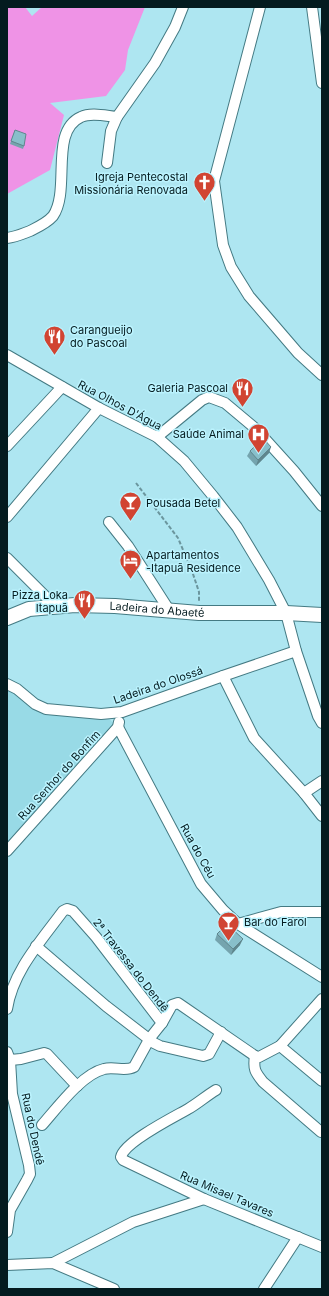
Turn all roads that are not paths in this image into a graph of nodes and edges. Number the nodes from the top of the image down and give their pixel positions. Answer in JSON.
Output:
{"nodes":[{"id":1,"x":183,"y":7,"type":"edge"},
{"id":2,"x":260,"y":7,"type":"edge"},
{"id":3,"x":312,"y":7,"type":"edge"},
{"id":4,"x":322,"y":83,"type":"edge"},
{"id":5,"x":117,"y":117,"type":"junction"},
{"id":6,"x":107,"y":163,"type":"dead end"},
{"id":7,"x":7,"y":238,"type":"edge"},
{"id":8,"x":7,"y":355,"type":"edge"},
{"id":9,"x":322,"y":375,"type":"edge"},
{"id":10,"x":62,"y":387,"type":"junction"},
{"id":11,"x":99,"y":408,"type":"junction"},
{"id":12,"x":157,"y":437,"type":"junction"},
{"id":13,"x":7,"y":446,"type":"edge"},
{"id":14,"x":322,"y":506,"type":"edge"},
{"id":15,"x":7,"y":517,"type":"edge"},
{"id":16,"x":109,"y":522,"type":"dead end"},
{"id":17,"x":7,"y":558,"type":"edge"},
{"id":18,"x":322,"y":604,"type":"edge"},
{"id":19,"x":56,"y":607,"type":"junction"},
{"id":20,"x":169,"y":610,"type":"junction"},
{"id":21,"x":286,"y":613,"type":"junction"},
{"id":22,"x":316,"y":615,"type":"edge"},
{"id":23,"x":7,"y":618,"type":"edge"},
{"id":24,"x":296,"y":652,"type":"junction"},
{"id":25,"x":223,"y":676,"type":"junction"},
{"id":26,"x":7,"y":684,"type":"edge"},
{"id":27,"x":122,"y":712,"type":"junction"},
{"id":28,"x":322,"y":723,"type":"edge"},
{"id":29,"x":118,"y":727,"type":"junction"},
{"id":30,"x":322,"y":781,"type":"edge"},
{"id":31,"x":304,"y":793,"type":"junction"},
{"id":32,"x":322,"y":816,"type":"edge"},
{"id":33,"x":7,"y":851,"type":"edge"},
{"id":34,"x":322,"y":912,"type":"edge"},
{"id":35,"x":238,"y":924,"type":"junction"},
{"id":36,"x":36,"y":946,"type":"junction"},
{"id":37,"x":322,"y":977,"type":"edge"},
{"id":38,"x":322,"y":999,"type":"edge"},
{"id":39,"x":7,"y":1009,"type":"edge"},
{"id":40,"x":162,"y":1023,"type":"junction"},
{"id":41,"x":221,"y":1032,"type":"junction"},
{"id":42,"x":150,"y":1038,"type":"junction"},
{"id":43,"x":276,"y":1048,"type":"junction"},
{"id":44,"x":9,"y":1056,"type":"edge"},
{"id":45,"x":255,"y":1056,"type":"junction"},
{"id":46,"x":322,"y":1081,"type":"edge"},
{"id":47,"x":77,"y":1086,"type":"junction"},
{"id":48,"x":216,"y":1090,"type":"dead end"},
{"id":49,"x":42,"y":1125,"type":"dead end"},
{"id":50,"x":321,"y":1132,"type":"dead end"},
{"id":51,"x":204,"y":1199,"type":"junction"},
{"id":52,"x":7,"y":1232,"type":"edge"},
{"id":53,"x":298,"y":1236,"type":"junction"},
{"id":54,"x":322,"y":1247,"type":"edge"},
{"id":55,"x":54,"y":1263,"type":"junction"},
{"id":56,"x":7,"y":1265,"type":"edge"},
{"id":57,"x":114,"y":1289,"type":"edge"},
{"id":58,"x":264,"y":1289,"type":"edge"}],
"edges":[{"from":1,"to":5,"type":"street"},
{"from":2,"to":9,"type":"street"},
{"from":3,"to":4,"type":"street"},
{"from":5,"to":6,"type":"street"},
{"from":5,"to":7,"type":"street"},
{"from":8,"to":10,"type":"street","name":"Rua Olhos D'Água"},
{"from":10,"to":11,"type":"street","name":"Rua Olhos D'Água"},
{"from":10,"to":13,"type":"street"},
{"from":11,"to":12,"type":"street","name":"Rua Olhos D'Água"},
{"from":11,"to":15,"type":"street"},
{"from":12,"to":14,"type":"street"},
{"from":12,"to":21,"type":"street","name":"Rua Olhos D'Água"},
{"from":16,"to":20,"type":"street"},
{"from":17,"to":19,"type":"street"},
{"from":18,"to":22,"type":"street","name":"Ladeira do Abaeté"},
{"from":19,"to":20,"type":"street","name":"Ladeira do Abaeté"},
{"from":19,"to":23,"type":"street","name":"Ladeira do Abaeté"},
{"from":20,"to":21,"type":"street","name":"Ladeira do Abaeté"},
{"from":21,"to":22,"type":"street","name":"Ladeira do Abaeté"},
{"from":21,"to":24,"type":"street","name":"Rua Olhos D'Água"},
{"from":24,"to":25,"type":"street","name":"Ladeira do Olossá"},
{"from":24,"to":28,"type":"street","name":"Rua Olhos D'Água"},
{"from":25,"to":27,"type":"street","name":"Ladeira do Olossá"},
{"from":25,"to":31,"type":"street"},
{"from":26,"to":27,"type":"street","name":"Ladeira do Olossá"},
{"from":27,"to":29,"type":"street","name":"Rua Senhor do Bonfim"},
{"from":29,"to":33,"type":"street","name":"Rua Senhor do Bonfim"},
{"from":29,"to":35,"type":"street","name":"Rua do Céu"},
{"from":30,"to":31,"type":"street"},
{"from":31,"to":32,"type":"street"},
{"from":34,"to":35,"type":"street"},
{"from":35,"to":37,"type":"street","name":"Rua do Céu"},
{"from":36,"to":39,"type":"street"},
{"from":36,"to":40,"type":"street","name":"2ª Travessa do Dendê"},
{"from":36,"to":42,"type":"street"},
{"from":38,"to":43,"type":"street"},
{"from":40,"to":41,"type":"street"},
{"from":40,"to":42,"type":"street","name":"2ª Travessa do Dendê"},
{"from":41,"to":42,"type":"street"},
{"from":41,"to":45,"type":"street"},
{"from":42,"to":47,"type":"street","name":"2ª Travessa do Dendê"},
{"from":43,"to":45,"type":"street"},
{"from":43,"to":46,"type":"street"},
{"from":44,"to":47,"type":"street"},
{"from":44,"to":52,"type":"street","name":"Rua do Dendê"},
{"from":45,"to":50,"type":"street"},
{"from":47,"to":49,"type":"street"},
{"from":48,"to":51,"type":"street","name":"Rua Misael Tavares"},
{"from":51,"to":53,"type":"street","name":"Rua Misael Tavares"},
{"from":51,"to":55,"type":"street"},
{"from":53,"to":54,"type":"street","name":"Rua Misael Tavares"},
{"from":53,"to":58,"type":"street"},
{"from":55,"to":56,"type":"street"},
{"from":55,"to":57,"type":"street"}]}
